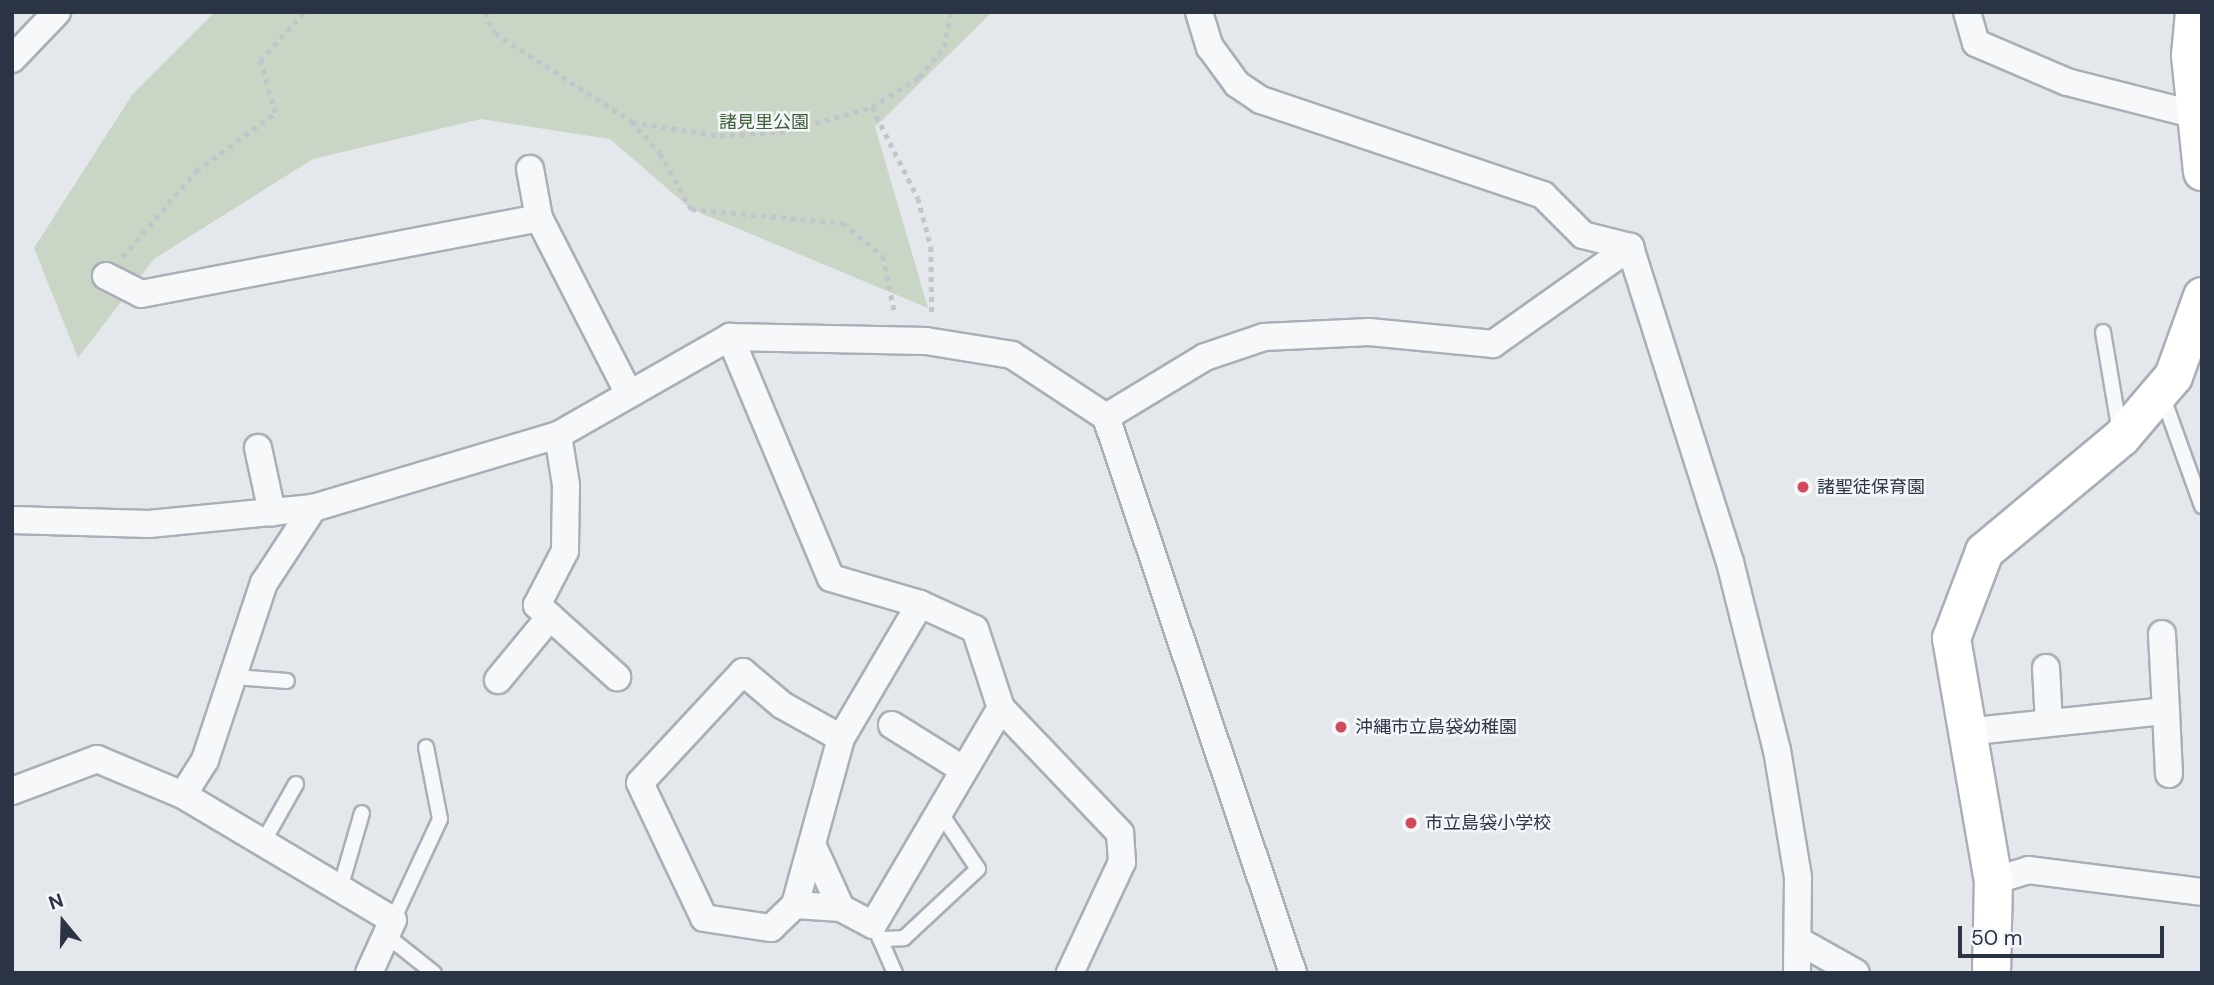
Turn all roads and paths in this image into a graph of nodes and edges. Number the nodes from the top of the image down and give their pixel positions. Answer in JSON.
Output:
{"nodes":[{"id":1,"x":57,"y":12,"type":"edge"},
{"id":2,"x":304,"y":12,"type":"edge"},
{"id":3,"x":485,"y":12,"type":"edge"},
{"id":4,"x":951,"y":12,"type":"edge"},
{"id":5,"x":1199,"y":12,"type":"edge"},
{"id":6,"x":1966,"y":12,"type":"edge"},
{"id":7,"x":2194,"y":12,"type":"edge"},
{"id":8,"x":12,"y":59,"type":"edge"},
{"id":9,"x":872,"y":107,"type":"junction"},
{"id":10,"x":2193,"y":114,"type":"junction"},
{"id":11,"x":631,"y":121,"type":"junction"},
{"id":12,"x":530,"y":169,"type":"dead end"},
{"id":13,"x":2202,"y":170,"type":"edge"},
{"id":14,"x":539,"y":218,"type":"junction"},
{"id":15,"x":1630,"y":247,"type":"junction"},
{"id":16,"x":106,"y":276,"type":"joint"},
{"id":17,"x":2202,"y":296,"type":"edge"},
{"id":18,"x":2103,"y":332,"type":"dead end"},
{"id":19,"x":900,"y":334,"type":"junction"},
{"id":20,"x":730,"y":337,"type":"junction"},
{"id":21,"x":2160,"y":390,"type":"junction"},
{"id":22,"x":629,"y":394,"type":"junction"},
{"id":23,"x":1106,"y":417,"type":"junction"},
{"id":24,"x":558,"y":435,"type":"junction"},
{"id":25,"x":2121,"y":437,"type":"junction"},
{"id":26,"x":258,"y":448,"type":"dead end"},
{"id":27,"x":2202,"y":506,"type":"edge"},
{"id":28,"x":313,"y":508,"type":"junction"},
{"id":29,"x":272,"y":512,"type":"junction"},
{"id":30,"x":12,"y":520,"type":"edge"},
{"id":31,"x":920,"y":604,"type":"junction"},
{"id":32,"x":550,"y":617,"type":"junction"},
{"id":33,"x":2162,"y":634,"type":"dead end"},
{"id":34,"x":2046,"y":668,"type":"dead end"},
{"id":35,"x":234,"y":677,"type":"junction"},
{"id":36,"x":617,"y":677,"type":"dead end"},
{"id":37,"x":498,"y":680,"type":"dead end"},
{"id":38,"x":287,"y":681,"type":"dead end"},
{"id":39,"x":1001,"y":708,"type":"junction"},
{"id":40,"x":2166,"y":711,"type":"junction"},
{"id":41,"x":2049,"y":723,"type":"junction"},
{"id":42,"x":892,"y":725,"type":"dead end"},
{"id":43,"x":1965,"y":732,"type":"junction"},
{"id":44,"x":841,"y":738,"type":"junction"},
{"id":45,"x":426,"y":747,"type":"dead end"},
{"id":46,"x":964,"y":770,"type":"junction"},
{"id":47,"x":2169,"y":774,"type":"dead end"},
{"id":48,"x":296,"y":784,"type":"dead end"},
{"id":49,"x":12,"y":792,"type":"edge"},
{"id":50,"x":183,"y":795,"type":"junction"},
{"id":51,"x":940,"y":811,"type":"junction"},
{"id":52,"x":362,"y":813,"type":"dead end"},
{"id":53,"x":262,"y":844,"type":"junction"},
{"id":54,"x":812,"y":844,"type":"junction"},
{"id":55,"x":1993,"y":881,"type":"junction"},
{"id":56,"x":340,"y":892,"type":"junction"},
{"id":57,"x":2202,"y":892,"type":"edge"},
{"id":58,"x":795,"y":905,"type":"junction"},
{"id":59,"x":841,"y":908,"type":"junction"},
{"id":60,"x":390,"y":928,"type":"junction"},
{"id":61,"x":876,"y":932,"type":"junction"},
{"id":62,"x":1799,"y":941,"type":"junction"},
{"id":63,"x":369,"y":973,"type":"edge"},
{"id":64,"x":434,"y":973,"type":"edge"},
{"id":65,"x":895,"y":973,"type":"edge"},
{"id":66,"x":1070,"y":973,"type":"edge"},
{"id":67,"x":1293,"y":973,"type":"edge"},
{"id":68,"x":1797,"y":973,"type":"edge"},
{"id":69,"x":1856,"y":973,"type":"edge"},
{"id":70,"x":1992,"y":973,"type":"edge"}],
"edges":[{"from":1,"to":8,"type":"street"},
{"from":2,"to":16,"type":"path"},
{"from":3,"to":11,"type":"path"},
{"from":4,"to":9,"type":"path"},
{"from":5,"to":15,"type":"street"},
{"from":6,"to":10,"type":"street"},
{"from":7,"to":10,"type":"street"},
{"from":9,"to":11,"type":"path"},
{"from":9,"to":19,"type":"path"},
{"from":10,"to":13,"type":"street"},
{"from":11,"to":19,"type":"path"},
{"from":12,"to":14,"type":"street"},
{"from":14,"to":16,"type":"street"},
{"from":14,"to":22,"type":"street"},
{"from":15,"to":23,"type":"street"},
{"from":15,"to":62,"type":"street"},
{"from":17,"to":21,"type":"street"},
{"from":18,"to":25,"type":"lane"},
{"from":19,"to":20,"type":"street"},
{"from":19,"to":23,"type":"street"},
{"from":20,"to":22,"type":"street"},
{"from":20,"to":31,"type":"street"},
{"from":21,"to":25,"type":"street"},
{"from":21,"to":27,"type":"lane"},
{"from":22,"to":24,"type":"street"},
{"from":23,"to":67,"type":"street"},
{"from":24,"to":28,"type":"street"},
{"from":24,"to":32,"type":"street"},
{"from":25,"to":43,"type":"street"},
{"from":26,"to":29,"type":"street"},
{"from":28,"to":29,"type":"street"},
{"from":28,"to":35,"type":"street"},
{"from":29,"to":30,"type":"street"},
{"from":31,"to":39,"type":"street"},
{"from":31,"to":44,"type":"street"},
{"from":32,"to":36,"type":"street"},
{"from":32,"to":37,"type":"street"},
{"from":33,"to":40,"type":"street"},
{"from":34,"to":41,"type":"street"},
{"from":35,"to":38,"type":"lane"},
{"from":35,"to":50,"type":"street"},
{"from":39,"to":46,"type":"street"},
{"from":39,"to":66,"type":"street"},
{"from":40,"to":41,"type":"street"},
{"from":40,"to":47,"type":"street"},
{"from":41,"to":43,"type":"street"},
{"from":42,"to":46,"type":"street"},
{"from":43,"to":55,"type":"street"},
{"from":44,"to":54,"type":"street"},
{"from":44,"to":58,"type":"street"},
{"from":45,"to":60,"type":"lane"},
{"from":46,"to":51,"type":"street"},
{"from":48,"to":53,"type":"lane"},
{"from":49,"to":50,"type":"street"},
{"from":50,"to":53,"type":"street"},
{"from":51,"to":61,"type":"street"},
{"from":51,"to":61,"type":"lane"},
{"from":52,"to":56,"type":"lane"},
{"from":53,"to":56,"type":"street"},
{"from":54,"to":58,"type":"street"},
{"from":54,"to":59,"type":"street"},
{"from":55,"to":57,"type":"street"},
{"from":55,"to":70,"type":"street"},
{"from":56,"to":60,"type":"street"},
{"from":58,"to":59,"type":"street"},
{"from":59,"to":61,"type":"street"},
{"from":60,"to":63,"type":"street"},
{"from":60,"to":64,"type":"lane"},
{"from":61,"to":65,"type":"lane"},
{"from":62,"to":68,"type":"street"},
{"from":62,"to":69,"type":"street"}]}
